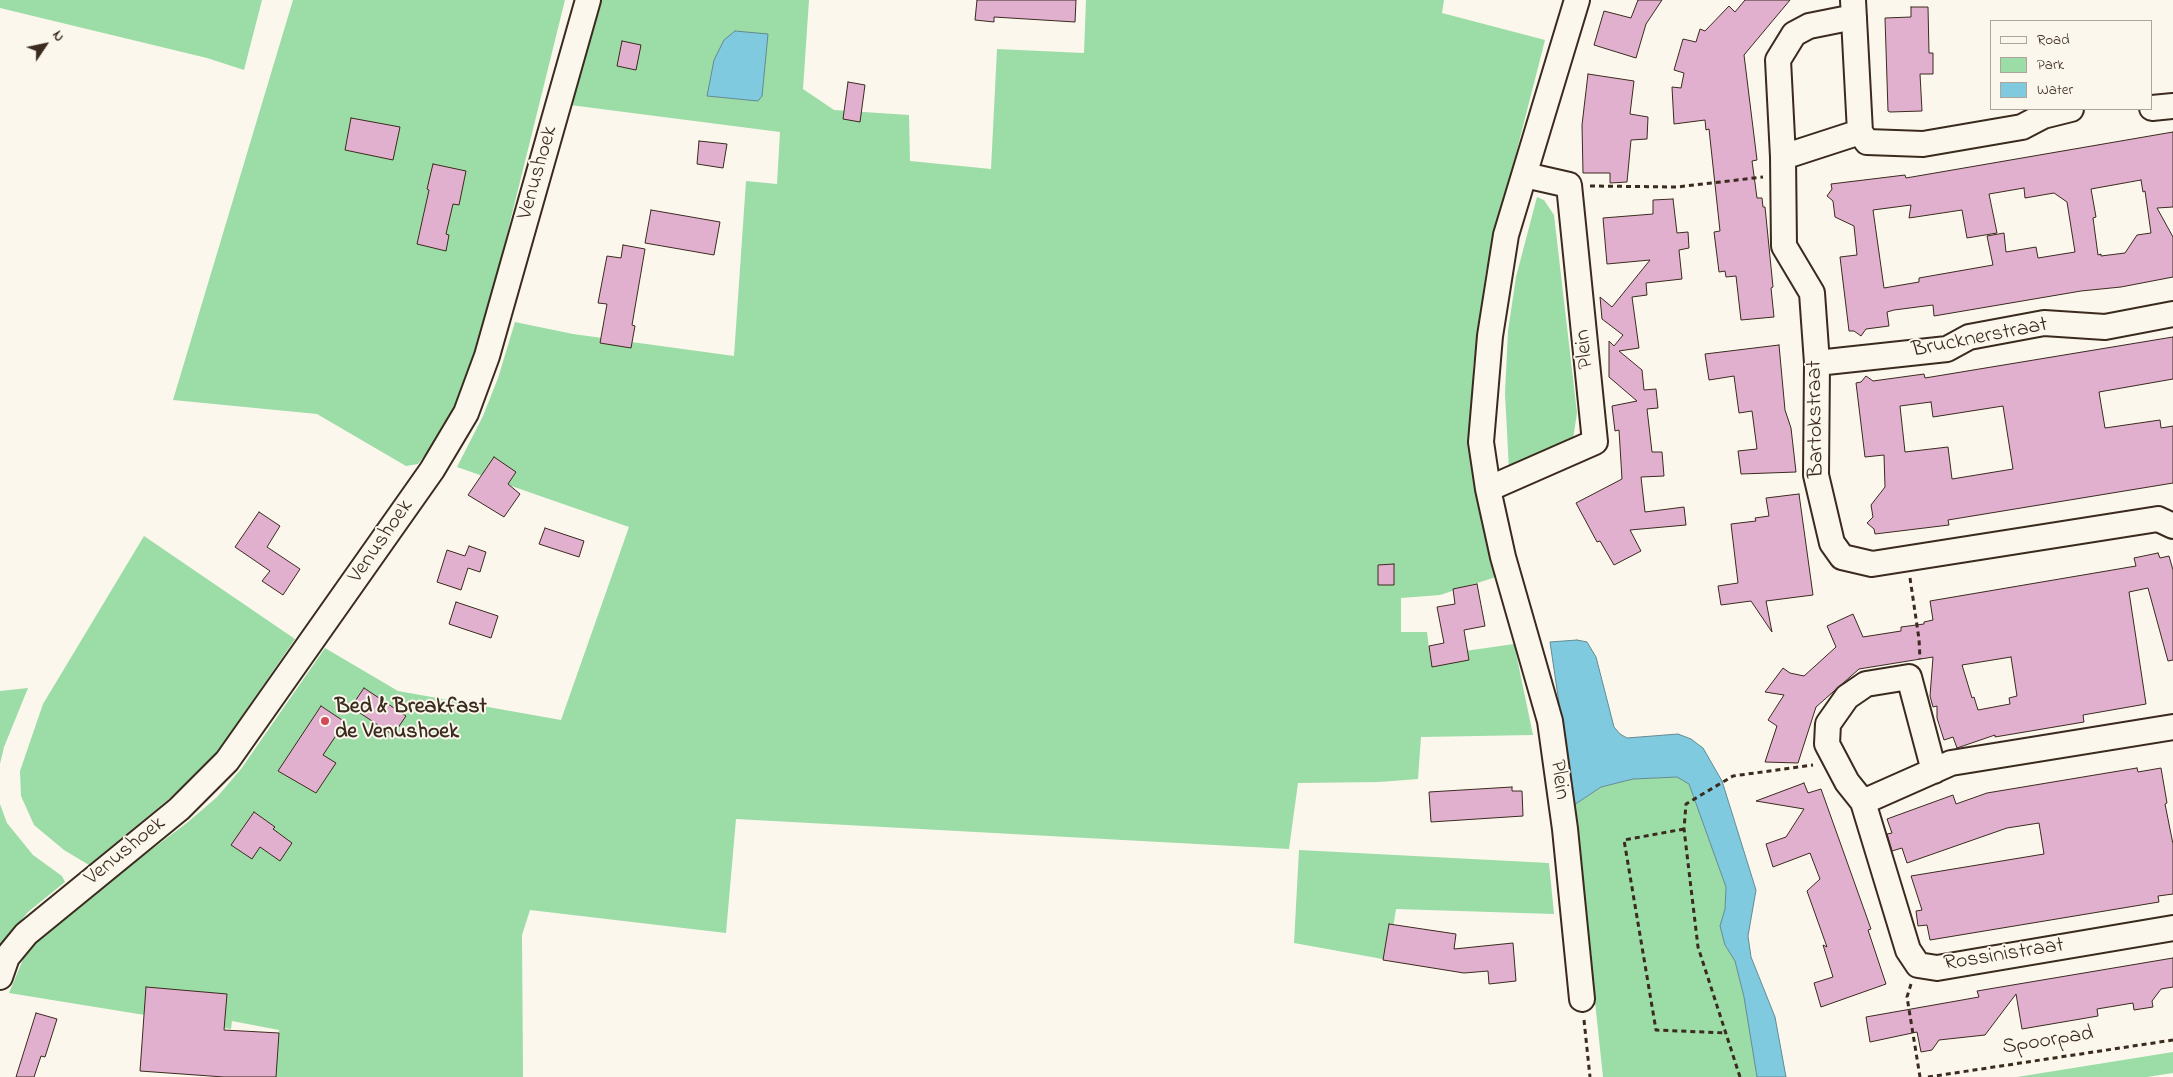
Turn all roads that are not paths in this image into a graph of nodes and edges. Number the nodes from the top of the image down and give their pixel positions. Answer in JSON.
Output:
{"nodes":[{"id":1,"x":588,"y":0,"type":"edge"},
{"id":2,"x":1577,"y":0,"type":"edge"},
{"id":3,"x":1854,"y":8,"type":"edge"},
{"id":4,"x":2173,"y":106,"type":"edge"},
{"id":5,"x":2153,"y":108,"type":"edge"},
{"id":6,"x":2067,"y":110,"type":"edge"},
{"id":7,"x":1860,"y":132,"type":"junction"},
{"id":8,"x":1783,"y":166,"type":"junction"},
{"id":9,"x":1525,"y":175,"type":"junction"},
{"id":10,"x":2173,"y":314,"type":"edge"},
{"id":11,"x":1817,"y":363,"type":"junction"},
{"id":12,"x":1488,"y":490,"type":"junction"},
{"id":13,"x":2173,"y":526,"type":"edge"},
{"id":14,"x":2173,"y":726,"type":"edge"},
{"id":15,"x":1934,"y":770,"type":"junction"},
{"id":16,"x":1863,"y":802,"type":"junction"},
{"id":17,"x":2173,"y":928,"type":"edge"},
{"id":18,"x":0,"y":976,"type":"edge"},
{"id":19,"x":1582,"y":998,"type":"road end"}],
"edges":[{"from":1,"to":18,"type":"street","name":"Venushoek"},
{"from":2,"to":9,"type":"street","name":"Plein"},
{"from":3,"to":7,"type":"street","name":"Bartokstraat"},
{"from":3,"to":8,"type":"street","name":"Bartokstraat"},
{"from":4,"to":5,"type":"street"},
{"from":6,"to":7,"type":"street"},
{"from":7,"to":8,"type":"street"},
{"from":8,"to":11,"type":"street","name":"Bartokstraat"},
{"from":9,"to":12,"type":"street","name":"Plein"},
{"from":9,"to":12,"type":"street","name":"Plein"},
{"from":10,"to":11,"type":"street","name":"Brucknerstraat"},
{"from":11,"to":13,"type":"street","name":"Bartokstraat"},
{"from":12,"to":19,"type":"street","name":"Plein"},
{"from":14,"to":15,"type":"street"},
{"from":15,"to":16,"type":"street"},
{"from":15,"to":16,"type":"street","name":"Rossinistraat"},
{"from":16,"to":17,"type":"street","name":"Rossinistraat"}]}
